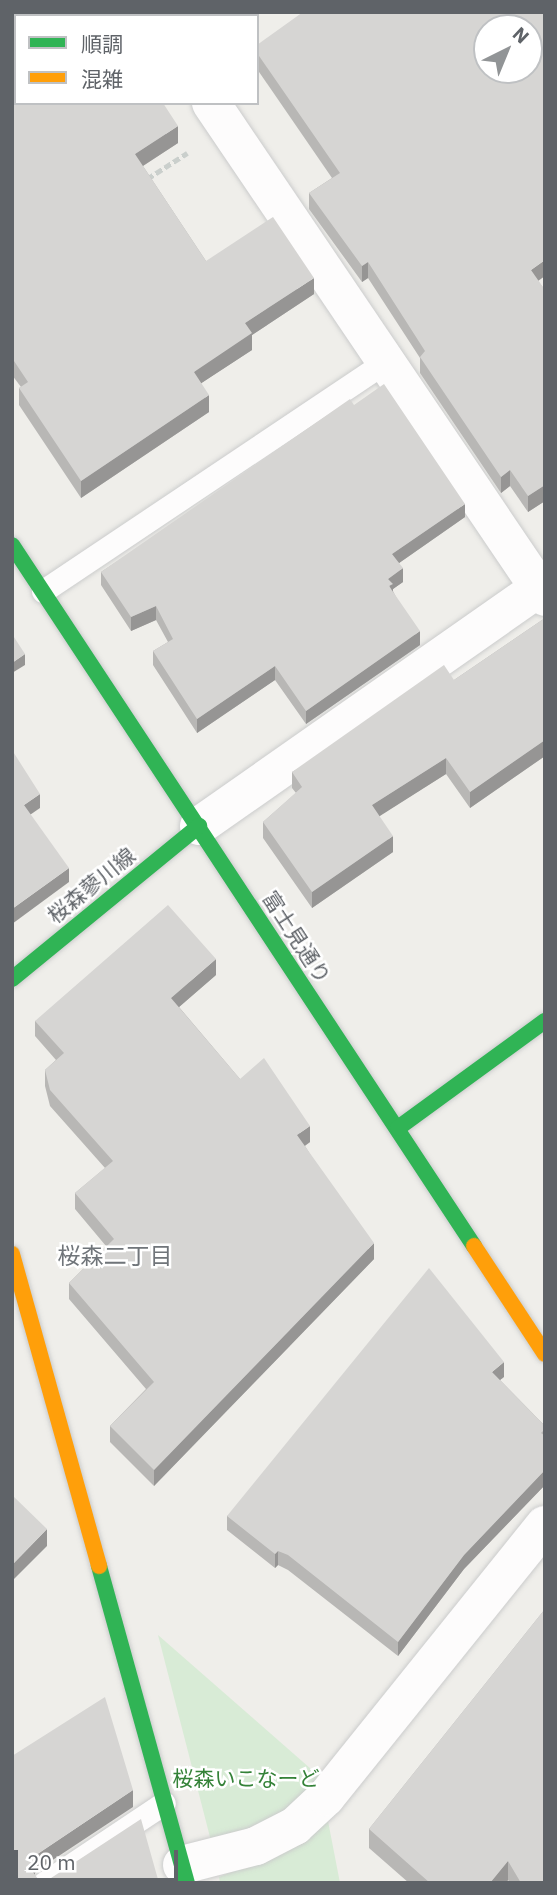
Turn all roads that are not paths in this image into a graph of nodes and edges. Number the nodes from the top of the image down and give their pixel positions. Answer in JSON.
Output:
{"nodes":[{"id":1,"x":219,"y":115,"type":"edge"},
{"id":2,"x":385,"y":362,"type":"junction"},
{"id":3,"x":12,"y":545,"type":"edge"},
{"id":4,"x":543,"y":590,"type":"edge"},
{"id":5,"x":43,"y":592,"type":"junction"},
{"id":6,"x":199,"y":826,"type":"junction"},
{"id":7,"x":12,"y":979,"type":"edge"},
{"id":8,"x":545,"y":1021,"type":"edge"},
{"id":9,"x":398,"y":1128,"type":"junction"},
{"id":10,"x":12,"y":1254,"type":"edge"},
{"id":11,"x":545,"y":1354,"type":"edge"},
{"id":12,"x":545,"y":1525,"type":"edge"},
{"id":13,"x":164,"y":1802,"type":"junction"},
{"id":14,"x":184,"y":1874,"type":"edge"},
{"id":15,"x":44,"y":1883,"type":"edge"}],
"edges":[{"from":1,"to":2,"type":"street"},
{"from":2,"to":4,"type":"street"},
{"from":2,"to":5,"type":"lane"},
{"from":3,"to":5,"type":"street","name":"富士見通り"},
{"from":4,"to":6,"type":"street"},
{"from":5,"to":6,"type":"street","name":"富士見通り"},
{"from":6,"to":7,"type":"street","name":"桜森蓼川線"},
{"from":6,"to":9,"type":"street","name":"富士見通り"},
{"from":8,"to":9,"type":"street"},
{"from":9,"to":11,"type":"street","name":"富士見通り"},
{"from":10,"to":13,"type":"street"},
{"from":12,"to":14,"type":"street"},
{"from":13,"to":14,"type":"street"},
{"from":13,"to":15,"type":"lane"}]}
